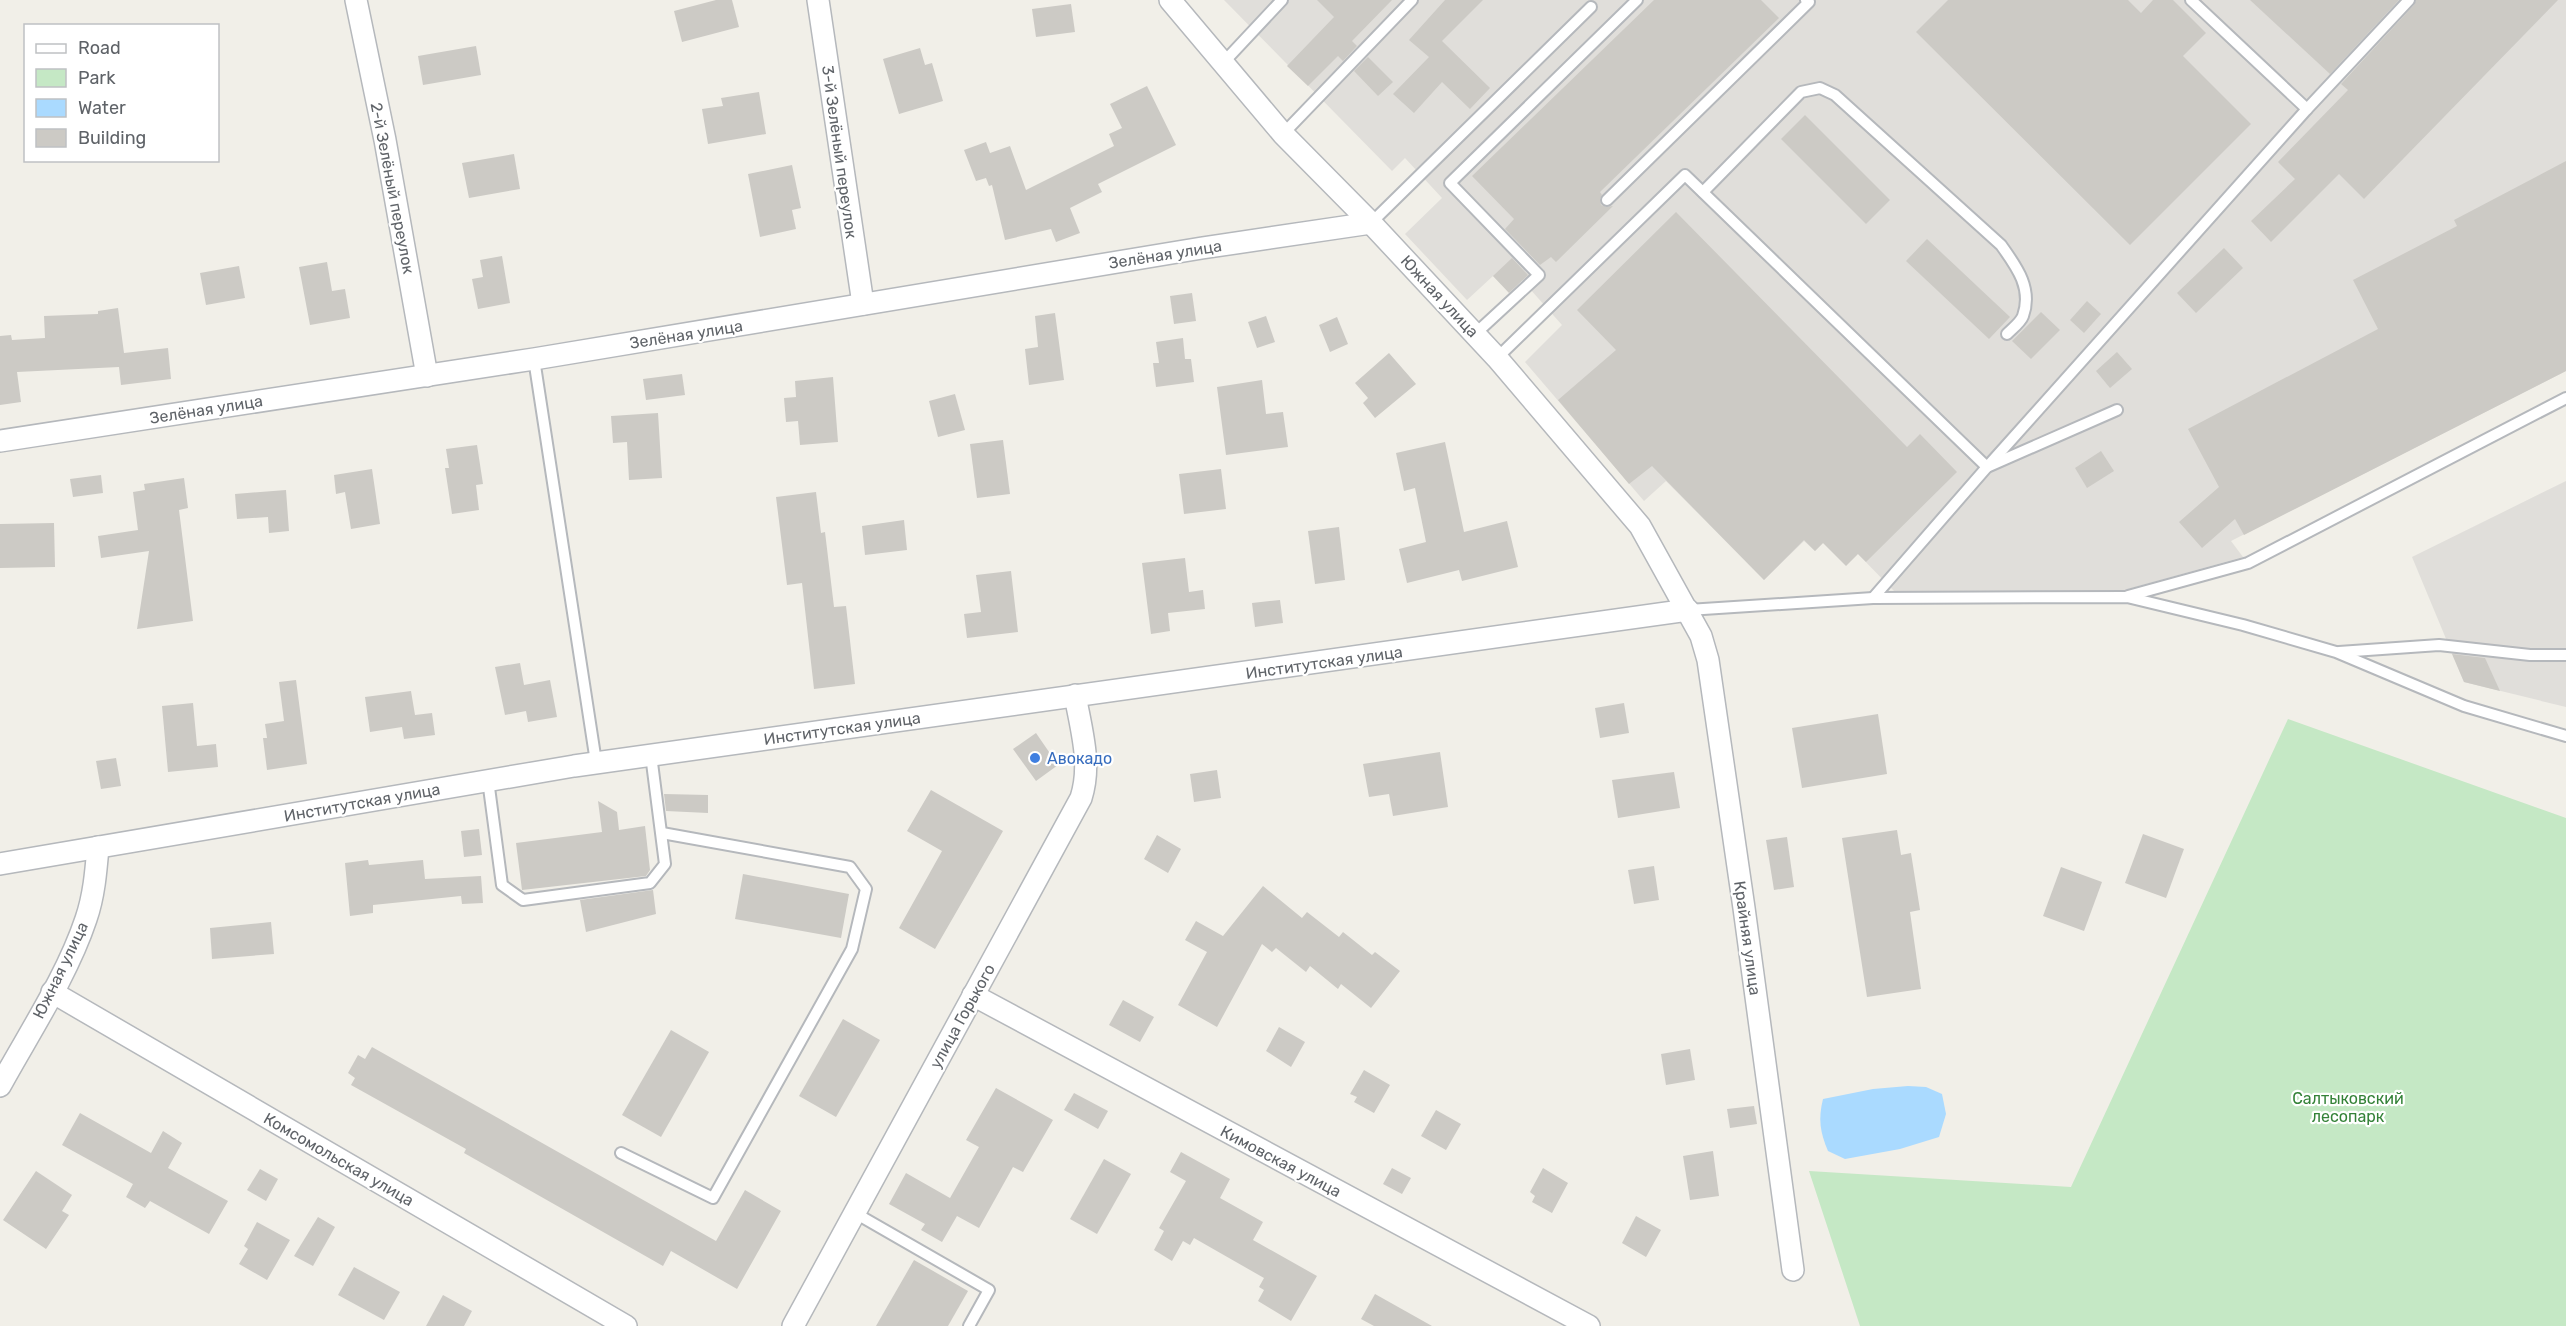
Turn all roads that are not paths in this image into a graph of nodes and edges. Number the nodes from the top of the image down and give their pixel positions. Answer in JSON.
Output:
{"nodes":[{"id":1,"x":356,"y":0,"type":"edge"},
{"id":2,"x":818,"y":0,"type":"edge"},
{"id":3,"x":1170,"y":0,"type":"edge"},
{"id":4,"x":1282,"y":0,"type":"edge"},
{"id":5,"x":1412,"y":0,"type":"edge"},
{"id":6,"x":1637,"y":0,"type":"edge"},
{"id":7,"x":1806,"y":0,"type":"edge"},
{"id":8,"x":2191,"y":0,"type":"edge"},
{"id":9,"x":2409,"y":0,"type":"edge"},
{"id":10,"x":1591,"y":7,"type":"dead end"},
{"id":11,"x":1223,"y":63,"type":"junction"},
{"id":12,"x":2307,"y":109,"type":"junction"},
{"id":13,"x":1283,"y":135,"type":"junction"},
{"id":14,"x":1703,"y":192,"type":"junction"},
{"id":15,"x":1607,"y":200,"type":"dead end"},
{"id":16,"x":1371,"y":223,"type":"junction"},
{"id":17,"x":863,"y":304,"type":"junction"},
{"id":18,"x":1475,"y":334,"type":"junction"},
{"id":19,"x":2007,"y":334,"type":"dead end"},
{"id":20,"x":1497,"y":358,"type":"junction"},
{"id":21,"x":534,"y":359,"type":"junction"},
{"id":22,"x":427,"y":376,"type":"junction"},
{"id":23,"x":2566,"y":398,"type":"edge"},
{"id":24,"x":2117,"y":410,"type":"dead end"},
{"id":25,"x":0,"y":441,"type":"edge"},
{"id":26,"x":1987,"y":466,"type":"junction"},
{"id":27,"x":2127,"y":597,"type":"junction"},
{"id":28,"x":1873,"y":598,"type":"junction"},
{"id":29,"x":1688,"y":610,"type":"junction"},
{"id":30,"x":2336,"y":652,"type":"junction"},
{"id":31,"x":2566,"y":655,"type":"edge"},
{"id":32,"x":1075,"y":695,"type":"junction"},
{"id":33,"x":2566,"y":736,"type":"edge"},
{"id":34,"x":651,"y":755,"type":"junction"},
{"id":35,"x":596,"y":762,"type":"junction"},
{"id":36,"x":488,"y":780,"type":"junction"},
{"id":37,"x":662,"y":833,"type":"junction"},
{"id":38,"x":98,"y":847,"type":"junction"},
{"id":39,"x":0,"y":864,"type":"edge"},
{"id":40,"x":52,"y":992,"type":"junction"},
{"id":41,"x":973,"y":995,"type":"junction"},
{"id":42,"x":0,"y":1086,"type":"edge"},
{"id":43,"x":621,"y":1153,"type":"dead end"},
{"id":44,"x":855,"y":1213,"type":"junction"},
{"id":45,"x":1793,"y":1270,"type":"dead end"},
{"id":46,"x":626,"y":1326,"type":"edge"},
{"id":47,"x":793,"y":1326,"type":"edge"},
{"id":48,"x":969,"y":1326,"type":"edge"},
{"id":49,"x":1589,"y":1326,"type":"edge"}],
"edges":[{"from":1,"to":22,"type":"street","name":"2-й Зелёный переулок"},
{"from":2,"to":17,"type":"street","name":"3-й Зелёный переулок"},
{"from":3,"to":11,"type":"street","name":"Южная улица"},
{"from":4,"to":11,"type":"lane"},
{"from":5,"to":13,"type":"lane"},
{"from":6,"to":18,"type":"lane"},
{"from":7,"to":15,"type":"lane"},
{"from":8,"to":12,"type":"lane"},
{"from":9,"to":12,"type":"lane"},
{"from":10,"to":16,"type":"lane"},
{"from":11,"to":13,"type":"street","name":"Южная улица"},
{"from":12,"to":26,"type":"lane"},
{"from":13,"to":16,"type":"street","name":"Южная улица"},
{"from":14,"to":19,"type":"lane"},
{"from":14,"to":20,"type":"lane"},
{"from":14,"to":26,"type":"lane"},
{"from":16,"to":17,"type":"street","name":"Зелёная улица"},
{"from":16,"to":18,"type":"street","name":"Южная улица"},
{"from":17,"to":21,"type":"street","name":"Зелёная улица"},
{"from":18,"to":20,"type":"street","name":"Южная улица"},
{"from":20,"to":29,"type":"street","name":"Южная улица"},
{"from":21,"to":22,"type":"street","name":"Зелёная улица"},
{"from":21,"to":35,"type":"lane"},
{"from":22,"to":25,"type":"street","name":"Зелёная улица"},
{"from":23,"to":27,"type":"lane"},
{"from":24,"to":26,"type":"lane"},
{"from":26,"to":28,"type":"lane"},
{"from":27,"to":28,"type":"lane"},
{"from":27,"to":30,"type":"lane"},
{"from":28,"to":29,"type":"lane"},
{"from":29,"to":32,"type":"street","name":"Институтская улица"},
{"from":29,"to":45,"type":"street","name":"Крайняя улица"},
{"from":30,"to":31,"type":"lane"},
{"from":30,"to":33,"type":"lane"},
{"from":32,"to":34,"type":"street","name":"Институтская улица"},
{"from":32,"to":41,"type":"street","name":"улица Горького"},
{"from":34,"to":35,"type":"street","name":"Институтская улица"},
{"from":34,"to":37,"type":"lane"},
{"from":35,"to":36,"type":"street","name":"Институтская улица"},
{"from":36,"to":37,"type":"lane"},
{"from":36,"to":38,"type":"street","name":"Институтская улица"},
{"from":37,"to":43,"type":"lane"},
{"from":38,"to":39,"type":"street","name":"Институтская улица"},
{"from":38,"to":40,"type":"street","name":"Южная улица"},
{"from":40,"to":42,"type":"street","name":"Южная улица"},
{"from":40,"to":46,"type":"street","name":"Комсомольская улица"},
{"from":41,"to":44,"type":"street","name":"улица Горького"},
{"from":41,"to":49,"type":"street","name":"Кимовская улица"},
{"from":44,"to":47,"type":"street","name":"улица Горького"},
{"from":44,"to":48,"type":"lane"}]}
